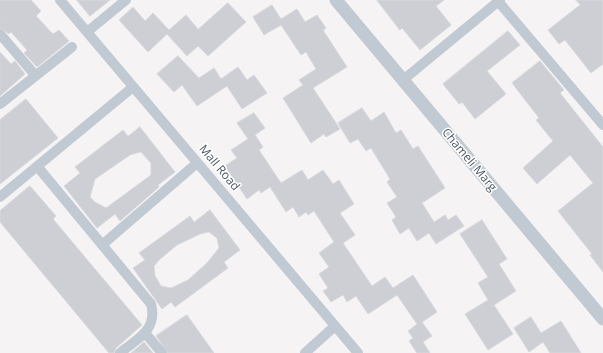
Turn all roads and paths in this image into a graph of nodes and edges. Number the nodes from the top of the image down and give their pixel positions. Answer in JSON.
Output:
{"nodes":[{"id":1,"x":60,"y":0,"type":"edge"},
{"id":2,"x":126,"y":0,"type":"edge"},
{"id":3,"x":336,"y":0,"type":"edge"},
{"id":4,"x":498,"y":0,"type":"edge"},
{"id":5,"x":87,"y":32,"type":"junction"},
{"id":6,"x":0,"y":34,"type":"edge"},
{"id":7,"x":72,"y":47,"type":"dead end"},
{"id":8,"x":35,"y":75,"type":"junction"},
{"id":9,"x":403,"y":80,"type":"junction"},
{"id":10,"x":133,"y":87,"type":"junction"},
{"id":11,"x":0,"y":104,"type":"edge"},
{"id":12,"x":603,"y":125,"type":"edge"},
{"id":13,"x":197,"y":163,"type":"junction"},
{"id":14,"x":37,"y":166,"type":"junction"},
{"id":15,"x":0,"y":197,"type":"edge"},
{"id":16,"x":102,"y":245,"type":"junction"},
{"id":17,"x":603,"y":320,"type":"edge"},
{"id":18,"x":335,"y":326,"type":"junction"},
{"id":19,"x":145,"y":333,"type":"junction"},
{"id":20,"x":120,"y":353,"type":"edge"},
{"id":21,"x":162,"y":353,"type":"edge"},
{"id":22,"x":305,"y":353,"type":"edge"},
{"id":23,"x":358,"y":353,"type":"edge"}],
"edges":[{"from":1,"to":5,"type":"street","name":"Mall Road"},
{"from":2,"to":5,"type":"street"},
{"from":3,"to":9,"type":"street","name":"Chameli Marg"},
{"from":4,"to":9,"type":"street"},
{"from":4,"to":12,"type":"street"},
{"from":5,"to":10,"type":"street","name":"Mall Road"},
{"from":6,"to":8,"type":"street"},
{"from":7,"to":8,"type":"street"},
{"from":8,"to":11,"type":"street"},
{"from":9,"to":17,"type":"street","name":"Chameli Marg"},
{"from":10,"to":13,"type":"street","name":"Mall Road"},
{"from":10,"to":14,"type":"street"},
{"from":13,"to":16,"type":"street"},
{"from":13,"to":18,"type":"street","name":"Mall Road"},
{"from":14,"to":15,"type":"street"},
{"from":14,"to":16,"type":"street"},
{"from":16,"to":19,"type":"street"},
{"from":18,"to":22,"type":"street"},
{"from":18,"to":23,"type":"street","name":"Mall Road"},
{"from":19,"to":20,"type":"street"},
{"from":19,"to":21,"type":"street"}]}
